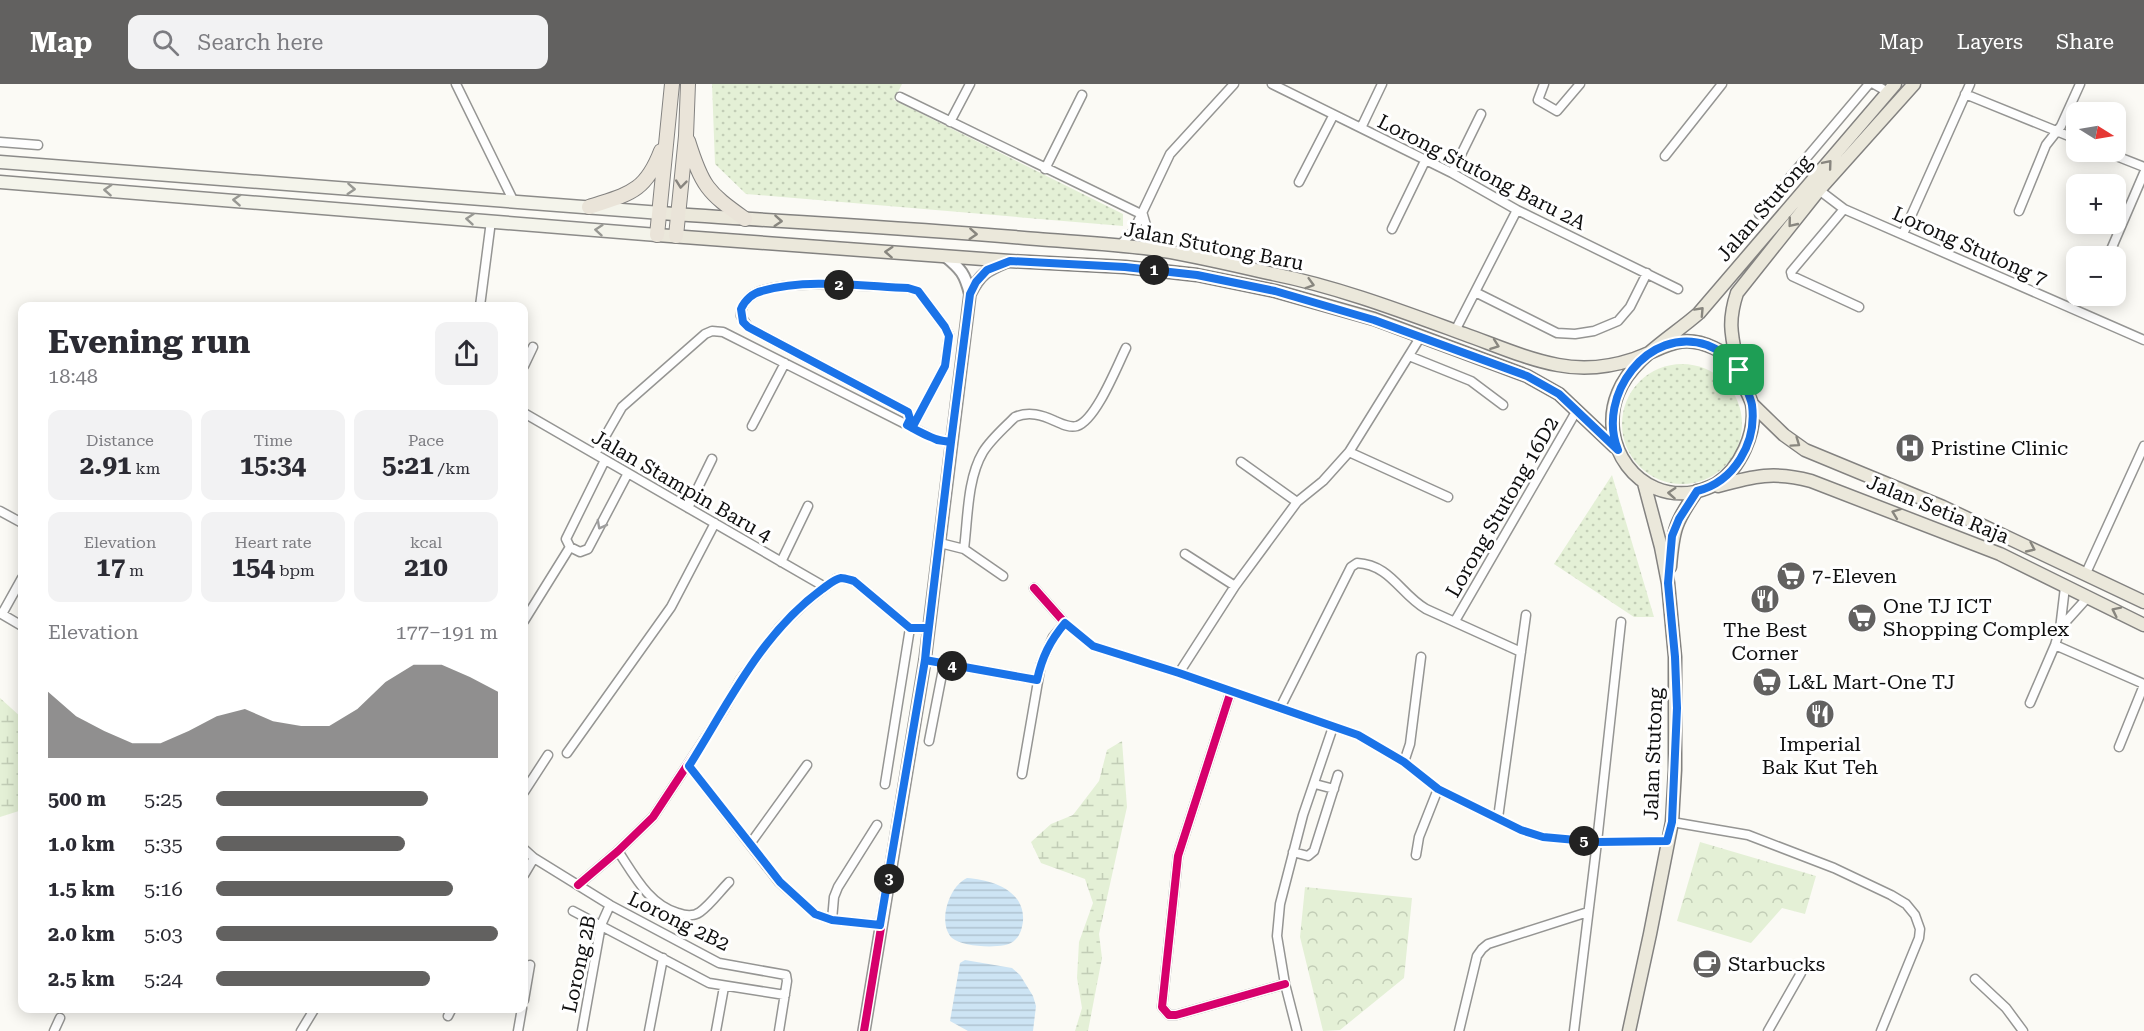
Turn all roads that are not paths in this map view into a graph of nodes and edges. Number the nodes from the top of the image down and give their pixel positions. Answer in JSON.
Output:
{"nodes":[{"id":1,"x":456,"y":84,"type":"edge"},
{"id":2,"x":672,"y":84,"type":"edge"},
{"id":3,"x":688,"y":84,"type":"edge"},
{"id":4,"x":970,"y":84,"type":"edge"},
{"id":5,"x":1234,"y":84,"type":"edge"},
{"id":6,"x":1272,"y":84,"type":"edge"},
{"id":7,"x":1382,"y":84,"type":"edge"},
{"id":8,"x":1544,"y":84,"type":"edge"},
{"id":9,"x":1580,"y":84,"type":"edge"},
{"id":10,"x":1722,"y":84,"type":"edge"},
{"id":11,"x":1869,"y":84,"type":"edge"},
{"id":12,"x":1874,"y":84,"type":"edge"},
{"id":13,"x":1914,"y":84,"type":"edge"},
{"id":14,"x":1970,"y":84,"type":"edge"},
{"id":15,"x":2080,"y":84,"type":"edge"},
{"id":16,"x":1892,"y":88,"type":"edge"},
{"id":17,"x":1965,"y":94,"type":"junction"},
{"id":18,"x":1082,"y":95,"type":"dead end"},
{"id":19,"x":900,"y":97,"type":"dead end"},
{"id":20,"x":1481,"y":114,"type":"dead end"},
{"id":21,"x":1332,"y":116,"type":"junction"},
{"id":22,"x":950,"y":122,"type":"junction"},
{"id":23,"x":1361,"y":128,"type":"junction"},
{"id":24,"x":2056,"y":131,"type":"junction"},
{"id":25,"x":667,"y":134,"type":"junction"},
{"id":26,"x":2066,"y":135,"type":"edge"},
{"id":27,"x":686,"y":136,"type":"junction"},
{"id":28,"x":0,"y":142,"type":"edge"},
{"id":29,"x":38,"y":145,"type":"dead end"},
{"id":30,"x":1665,"y":156,"type":"dead end"},
{"id":31,"x":2126,"y":160,"type":"edge"},
{"id":32,"x":1425,"y":161,"type":"junction"},
{"id":33,"x":0,"y":162,"type":"edge"},
{"id":34,"x":2144,"y":167,"type":"edge"},
{"id":35,"x":1045,"y":169,"type":"junction"},
{"id":36,"x":1452,"y":173,"type":"junction"},
{"id":37,"x":2144,"y":173,"type":"edge"},
{"id":38,"x":0,"y":182,"type":"edge"},
{"id":39,"x":1299,"y":183,"type":"dead end"},
{"id":40,"x":1819,"y":190,"type":"junction"},
{"id":41,"x":514,"y":202,"type":"junction"},
{"id":42,"x":589,"y":207,"type":"junction"},
{"id":43,"x":1844,"y":208,"type":"junction"},
{"id":44,"x":1517,"y":210,"type":"junction"},
{"id":45,"x":2019,"y":212,"type":"dead end"},
{"id":46,"x":661,"y":213,"type":"junction"},
{"id":47,"x":678,"y":214,"type":"junction"},
{"id":48,"x":1759,"y":214,"type":"dead end"},
{"id":49,"x":1143,"y":215,"type":"junction"},
{"id":50,"x":745,"y":219,"type":"junction"},
{"id":51,"x":491,"y":221,"type":"junction"},
{"id":52,"x":1392,"y":229,"type":"dead end"},
{"id":53,"x":1903,"y":234,"type":"junction"},
{"id":54,"x":657,"y":235,"type":"junction"},
{"id":55,"x":676,"y":236,"type":"junction"},
{"id":56,"x":1114,"y":246,"type":"junction"},
{"id":57,"x":2113,"y":246,"type":"edge"},
{"id":58,"x":1152,"y":249,"type":"junction"},
{"id":59,"x":945,"y":256,"type":"junction"},
{"id":60,"x":1010,"y":261,"type":"junction"},
{"id":61,"x":1647,"y":273,"type":"junction"},
{"id":62,"x":1678,"y":289,"type":"dead end"},
{"id":63,"x":1475,"y":292,"type":"junction"},
{"id":64,"x":970,"y":294,"type":"junction"},
{"id":65,"x":481,"y":302,"type":"edge"},
{"id":66,"x":1859,"y":307,"type":"dead end"},
{"id":67,"x":1455,"y":331,"type":"junction"},
{"id":68,"x":1421,"y":336,"type":"junction"},
{"id":69,"x":2144,"y":340,"type":"edge"},
{"id":70,"x":533,"y":347,"type":"dead end"},
{"id":71,"x":1126,"y":348,"type":"dead end"},
{"id":72,"x":1656,"y":349,"type":"junction"},
{"id":73,"x":1408,"y":356,"type":"junction"},
{"id":74,"x":528,"y":358,"type":"edge"},
{"id":75,"x":784,"y":363,"type":"junction"},
{"id":76,"x":1739,"y":370,"type":"junction"},
{"id":77,"x":1752,"y":404,"type":"junction"},
{"id":78,"x":1503,"y":405,"type":"dead end"},
{"id":79,"x":1577,"y":410,"type":"junction"},
{"id":80,"x":528,"y":415,"type":"edge"},
{"id":81,"x":752,"y":426,"type":"dead end"},
{"id":82,"x":909,"y":426,"type":"junction"},
{"id":83,"x":951,"y":442,"type":"junction"},
{"id":84,"x":2144,"y":446,"type":"edge"},
{"id":85,"x":1618,"y":450,"type":"junction"},
{"id":86,"x":1349,"y":452,"type":"junction"},
{"id":87,"x":595,"y":454,"type":"junction"},
{"id":88,"x":712,"y":459,"type":"dead end"},
{"id":89,"x":605,"y":460,"type":"junction"},
{"id":90,"x":1241,"y":462,"type":"dead end"},
{"id":91,"x":628,"y":473,"type":"junction"},
{"id":92,"x":1644,"y":483,"type":"junction"},
{"id":93,"x":1702,"y":490,"type":"junction"},
{"id":94,"x":1448,"y":497,"type":"dead end"},
{"id":95,"x":1297,"y":502,"type":"junction"},
{"id":96,"x":808,"y":506,"type":"dead end"},
{"id":97,"x":688,"y":508,"type":"junction"},
{"id":98,"x":0,"y":511,"type":"edge"},
{"id":99,"x":18,"y":522,"type":"edge"},
{"id":100,"x":715,"y":523,"type":"junction"},
{"id":101,"x":940,"y":543,"type":"junction"},
{"id":102,"x":570,"y":547,"type":"junction"},
{"id":103,"x":964,"y":549,"type":"junction"},
{"id":104,"x":1185,"y":554,"type":"dead end"},
{"id":105,"x":781,"y":562,"type":"junction"},
{"id":106,"x":2086,"y":573,"type":"junction"},
{"id":107,"x":1003,"y":576,"type":"dead end"},
{"id":108,"x":1668,"y":583,"type":"junction"},
{"id":109,"x":18,"y":585,"type":"edge"},
{"id":110,"x":1236,"y":586,"type":"junction"},
{"id":111,"x":2065,"y":586,"type":"junction"},
{"id":112,"x":825,"y":587,"type":"junction"},
{"id":113,"x":1034,"y":588,"type":"dead end"},
{"id":114,"x":2088,"y":597,"type":"junction"},
{"id":115,"x":2144,"y":602,"type":"edge"},
{"id":116,"x":1,"y":613,"type":"edge"},
{"id":117,"x":528,"y":615,"type":"edge"},
{"id":118,"x":1526,"y":615,"type":"dead end"},
{"id":119,"x":1455,"y":621,"type":"junction"},
{"id":120,"x":1621,"y":622,"type":"dead end"},
{"id":121,"x":1065,"y":623,"type":"junction"},
{"id":122,"x":18,"y":624,"type":"edge"},
{"id":123,"x":2144,"y":625,"type":"edge"},
{"id":124,"x":910,"y":628,"type":"junction"},
{"id":125,"x":928,"y":628,"type":"junction"},
{"id":126,"x":2060,"y":629,"type":"junction"},
{"id":127,"x":2055,"y":645,"type":"junction"},
{"id":128,"x":1521,"y":652,"type":"junction"},
{"id":129,"x":1422,"y":657,"type":"dead end"},
{"id":130,"x":925,"y":660,"type":"junction"},
{"id":131,"x":944,"y":664,"type":"junction"},
{"id":132,"x":1179,"y":673,"type":"junction"},
{"id":133,"x":1037,"y":680,"type":"junction"},
{"id":134,"x":2144,"y":685,"type":"edge"},
{"id":135,"x":1231,"y":691,"type":"junction"},
{"id":136,"x":2030,"y":703,"type":"dead end"},
{"id":137,"x":1280,"y":708,"type":"junction"},
{"id":138,"x":1333,"y":727,"type":"junction"},
{"id":139,"x":929,"y":741,"type":"dead end"},
{"id":140,"x":2119,"y":747,"type":"dead end"},
{"id":141,"x":567,"y":753,"type":"dead end"},
{"id":142,"x":548,"y":755,"type":"dead end"},
{"id":143,"x":1404,"y":762,"type":"junction"},
{"id":144,"x":807,"y":765,"type":"dead end"},
{"id":145,"x":689,"y":766,"type":"junction"},
{"id":146,"x":1022,"y":774,"type":"dead end"},
{"id":147,"x":1338,"y":775,"type":"dead end"},
{"id":148,"x":528,"y":784,"type":"edge"},
{"id":149,"x":885,"y":784,"type":"dead end"},
{"id":150,"x":1314,"y":784,"type":"junction"},
{"id":151,"x":1334,"y":789,"type":"junction"},
{"id":152,"x":1438,"y":789,"type":"junction"},
{"id":153,"x":1498,"y":818,"type":"junction"},
{"id":154,"x":1672,"y":822,"type":"junction"},
{"id":155,"x":877,"y":825,"type":"dead end"},
{"id":156,"x":1667,"y":841,"type":"junction"},
{"id":157,"x":1598,"y":842,"type":"junction"},
{"id":158,"x":750,"y":844,"type":"junction"},
{"id":159,"x":618,"y":851,"type":"junction"},
{"id":160,"x":1293,"y":852,"type":"junction"},
{"id":161,"x":528,"y":853,"type":"edge"},
{"id":162,"x":1416,"y":855,"type":"dead end"},
{"id":163,"x":534,"y":858,"type":"junction"},
{"id":164,"x":528,"y":868,"type":"edge"},
{"id":165,"x":729,"y":882,"type":"dead end"},
{"id":166,"x":578,"y":885,"type":"junction"},
{"id":167,"x":610,"y":905,"type":"junction"},
{"id":168,"x":573,"y":911,"type":"dead end"},
{"id":169,"x":1588,"y":912,"type":"junction"},
{"id":170,"x":832,"y":920,"type":"junction"},
{"id":171,"x":600,"y":925,"type":"junction"},
{"id":172,"x":880,"y":925,"type":"junction"},
{"id":173,"x":663,"y":958,"type":"junction"},
{"id":174,"x":530,"y":965,"type":"dead end"},
{"id":175,"x":1801,"y":973,"type":"dead end"},
{"id":176,"x":528,"y":977,"type":"edge"},
{"id":177,"x":1975,"y":979,"type":"dead end"},
{"id":178,"x":1285,"y":984,"type":"junction"},
{"id":179,"x":724,"y":987,"type":"junction"},
{"id":180,"x":785,"y":996,"type":"junction"},
{"id":181,"x":312,"y":1013,"type":"edge"},
{"id":182,"x":521,"y":1013,"type":"edge"},
{"id":183,"x":60,"y":1018,"type":"dead end"},
{"id":184,"x":54,"y":1031,"type":"edge"},
{"id":185,"x":301,"y":1031,"type":"edge"},
{"id":186,"x":518,"y":1031,"type":"edge"},
{"id":187,"x":582,"y":1031,"type":"edge"},
{"id":188,"x":650,"y":1031,"type":"edge"},
{"id":189,"x":716,"y":1031,"type":"edge"},
{"id":190,"x":779,"y":1031,"type":"edge"},
{"id":191,"x":864,"y":1031,"type":"edge"},
{"id":192,"x":1297,"y":1031,"type":"edge"},
{"id":193,"x":1460,"y":1031,"type":"edge"},
{"id":194,"x":1574,"y":1031,"type":"edge"},
{"id":195,"x":1629,"y":1031,"type":"edge"},
{"id":196,"x":1768,"y":1031,"type":"edge"},
{"id":197,"x":1881,"y":1031,"type":"edge"},
{"id":198,"x":2022,"y":1031,"type":"edge"}],
"edges":[{"from":1,"to":41,"type":"street"},
{"from":2,"to":25,"type":"highway"},
{"from":3,"to":27,"type":"highway"},
{"from":4,"to":22,"type":"street"},
{"from":5,"to":49,"type":"street"},
{"from":6,"to":21,"type":"street","name":"Lorong Stutong Baru 2A"},
{"from":7,"to":23,"type":"street"},
{"from":8,"to":9,"type":"street"},
{"from":10,"to":30,"type":"street"},
{"from":11,"to":48,"type":"street"},
{"from":12,"to":16,"type":"street"},
{"from":13,"to":40,"type":"main road","name":"Jalan Stutong"},
{"from":14,"to":17,"type":"street"},
{"from":15,"to":24,"type":"street"},
{"from":72,"to":16,"type":"main road","name":"Jalan Stutong","one_way":true},
{"from":17,"to":24,"type":"street"},
{"from":17,"to":53,"type":"street"},
{"from":18,"to":35,"type":"street"},
{"from":19,"to":22,"type":"street"},
{"from":20,"to":36,"type":"street"},
{"from":21,"to":23,"type":"street","name":"Lorong Stutong Baru 2A"},
{"from":21,"to":39,"type":"street"},
{"from":22,"to":35,"type":"street"},
{"from":23,"to":32,"type":"street","name":"Lorong Stutong Baru 2A"},
{"from":24,"to":26,"type":"street"},
{"from":24,"to":45,"type":"street"},
{"from":25,"to":42,"type":"highway"},
{"from":25,"to":46,"type":"highway"},
{"from":27,"to":47,"type":"highway","one_way":true},
{"from":27,"to":50,"type":"highway"},
{"from":28,"to":29,"type":"street"},
{"from":31,"to":34,"type":"street"},
{"from":32,"to":36,"type":"street","name":"Lorong Stutong Baru 2A"},
{"from":32,"to":52,"type":"street"},
{"from":33,"to":41,"type":"main road","one_way":true},
{"from":35,"to":49,"type":"street"},
{"from":36,"to":44,"type":"street","name":"Lorong Stutong Baru 2A"},
{"from":37,"to":57,"type":"street"},
{"from":51,"to":38,"type":"main road","one_way":true},
{"from":40,"to":43,"type":"street","name":"Lorong Stutong 7"},
{"from":40,"to":76,"type":"main road","name":"Jalan Stutong","one_way":true},
{"from":41,"to":42,"type":"main road"},
{"from":42,"to":46,"type":"main road"},
{"from":43,"to":53,"type":"street","name":"Lorong Stutong 7"},
{"from":43,"to":66,"type":"street"},
{"from":44,"to":61,"type":"street","name":"Lorong Stutong Baru 2A"},
{"from":44,"to":63,"type":"street"},
{"from":46,"to":47,"type":"main road","name":"Jalan Stutong Baru"},
{"from":46,"to":54,"type":"highway"},
{"from":47,"to":50,"type":"main road","name":"Jalan Stutong Baru"},
{"from":47,"to":55,"type":"highway"},
{"from":49,"to":56,"type":"street"},
{"from":49,"to":58,"type":"street"},
{"from":50,"to":56,"type":"main road","name":"Jalan Stutong Baru","one_way":true},
{"from":54,"to":51,"type":"main road","one_way":true},
{"from":51,"to":65,"type":"street"},
{"from":53,"to":69,"type":"street","name":"Lorong Stutong 7"},
{"from":54,"to":55,"type":"main road","name":"Jalan Stutong Baru"},
{"from":59,"to":55,"type":"main road","name":"Jalan Stutong Baru","one_way":true},
{"from":56,"to":58,"type":"main road","name":"Jalan Stutong Baru"},
{"from":58,"to":67,"type":"main road","name":"Jalan Stutong Baru","one_way":true},
{"from":59,"to":60,"type":"main road","name":"Jalan Stutong Baru"},
{"from":59,"to":64,"type":"street"},
{"from":60,"to":64,"type":"street"},
{"from":60,"to":68,"type":"main road","name":"Jalan Stutong Baru"},
{"from":61,"to":62,"type":"street","name":"Lorong Stutong Baru 2A"},
{"from":61,"to":63,"type":"street"},
{"from":63,"to":67,"type":"street"},
{"from":64,"to":83,"type":"street"},
{"from":67,"to":72,"type":"main road","name":"Jalan Stutong Baru","one_way":true},
{"from":68,"to":73,"type":"street"},
{"from":68,"to":79,"type":"main road","name":"Jalan Stutong Baru"},
{"from":70,"to":74,"type":"street"},
{"from":71,"to":103,"type":"street"},
{"from":72,"to":76,"type":"main road"},
{"from":72,"to":85,"type":"main road"},
{"from":73,"to":78,"type":"street"},
{"from":73,"to":86,"type":"street"},
{"from":75,"to":81,"type":"street"},
{"from":75,"to":82,"type":"street"},
{"from":75,"to":87,"type":"street"},
{"from":76,"to":77,"type":"main road"},
{"from":77,"to":93,"type":"main road"},
{"from":77,"to":106,"type":"main road","name":"Jalan Setia Raja","one_way":true},
{"from":79,"to":85,"type":"main road","name":"Jalan Stutong Baru"},
{"from":79,"to":119,"type":"street","name":"Lorong Stutong 16D2"},
{"from":80,"to":87,"type":"street","name":"Jalan Stampin Baru 4"},
{"from":82,"to":82,"type":"street"},
{"from":82,"to":83,"type":"street"},
{"from":83,"to":101,"type":"street"},
{"from":84,"to":106,"type":"street"},
{"from":85,"to":92,"type":"main road"},
{"from":86,"to":94,"type":"street"},
{"from":86,"to":95,"type":"street"},
{"from":87,"to":89,"type":"street","name":"Jalan Stampin Baru 4"},
{"from":88,"to":97,"type":"street"},
{"from":89,"to":91,"type":"street","name":"Jalan Stampin Baru 4"},
{"from":89,"to":102,"type":"street"},
{"from":90,"to":95,"type":"street"},
{"from":91,"to":97,"type":"street","name":"Jalan Stampin Baru 4"},
{"from":91,"to":102,"type":"street","one_way":true},
{"from":93,"to":92,"type":"main road","one_way":true},
{"from":92,"to":108,"type":"main road"},
{"from":93,"to":108,"type":"main road"},
{"from":111,"to":93,"type":"main road","name":"Jalan Setia Raja","one_way":true},
{"from":95,"to":110,"type":"street"},
{"from":96,"to":105,"type":"street"},
{"from":97,"to":100,"type":"street","name":"Jalan Stampin Baru 4"},
{"from":98,"to":99,"type":"street"},
{"from":100,"to":105,"type":"street","name":"Jalan Stampin Baru 4"},
{"from":100,"to":141,"type":"street"},
{"from":101,"to":103,"type":"street"},
{"from":101,"to":125,"type":"street"},
{"from":102,"to":117,"type":"street"},
{"from":103,"to":107,"type":"street"},
{"from":104,"to":110,"type":"street"},
{"from":105,"to":112,"type":"street","name":"Jalan Stampin Baru 4"},
{"from":106,"to":115,"type":"main road","name":"Jalan Setia Raja"},
{"from":108,"to":154,"type":"main road","name":"Jalan Stutong"},
{"from":109,"to":116,"type":"street"},
{"from":110,"to":132,"type":"street"},
{"from":111,"to":114,"type":"main road","name":"Jalan Setia Raja"},
{"from":111,"to":126,"type":"street"},
{"from":112,"to":124,"type":"street"},
{"from":112,"to":145,"type":"street"},
{"from":113,"to":121,"type":"street"},
{"from":123,"to":114,"type":"main road","name":"Jalan Setia Raja","one_way":true},
{"from":114,"to":126,"type":"street"},
{"from":116,"to":122,"type":"street"},
{"from":118,"to":128,"type":"street"},
{"from":119,"to":128,"type":"street"},
{"from":119,"to":137,"type":"street"},
{"from":120,"to":157,"type":"street"},
{"from":121,"to":132,"type":"street"},
{"from":121,"to":133,"type":"street"},
{"from":124,"to":125,"type":"street"},
{"from":124,"to":149,"type":"street"},
{"from":125,"to":130,"type":"street"},
{"from":126,"to":127,"type":"street"},
{"from":127,"to":134,"type":"street"},
{"from":127,"to":136,"type":"street"},
{"from":128,"to":153,"type":"street"},
{"from":129,"to":143,"type":"street"},
{"from":130,"to":131,"type":"street"},
{"from":130,"to":172,"type":"street"},
{"from":131,"to":133,"type":"street"},
{"from":131,"to":139,"type":"street"},
{"from":132,"to":135,"type":"street"},
{"from":133,"to":146,"type":"street"},
{"from":134,"to":140,"type":"street"},
{"from":135,"to":137,"type":"street"},
{"from":135,"to":178,"type":"street"},
{"from":137,"to":138,"type":"street"},
{"from":138,"to":143,"type":"street"},
{"from":138,"to":150,"type":"street"},
{"from":142,"to":148,"type":"street"},
{"from":143,"to":152,"type":"street"},
{"from":144,"to":158,"type":"street"},
{"from":145,"to":158,"type":"street"},
{"from":145,"to":159,"type":"street"},
{"from":147,"to":151,"type":"street"},
{"from":150,"to":151,"type":"street"},
{"from":150,"to":160,"type":"street"},
{"from":151,"to":160,"type":"street"},
{"from":152,"to":153,"type":"street"},
{"from":152,"to":162,"type":"street"},
{"from":153,"to":157,"type":"street"},
{"from":154,"to":156,"type":"main road","name":"Jalan Stutong"},
{"from":154,"to":197,"type":"street"},
{"from":155,"to":170,"type":"street"},
{"from":156,"to":157,"type":"street"},
{"from":156,"to":195,"type":"main road","name":"Jalan Stutong"},
{"from":157,"to":169,"type":"street"},
{"from":158,"to":170,"type":"street"},
{"from":159,"to":165,"type":"street"},
{"from":159,"to":166,"type":"street"},
{"from":160,"to":178,"type":"street"},
{"from":161,"to":163,"type":"street","name":"Lorong 2B2"},
{"from":163,"to":164,"type":"street"},
{"from":163,"to":166,"type":"street","name":"Lorong 2B2"},
{"from":166,"to":167,"type":"street","name":"Lorong 2B2"},
{"from":167,"to":171,"type":"street","name":"Lorong 2B"},
{"from":167,"to":180,"type":"street","name":"Lorong 2B2"},
{"from":168,"to":171,"type":"street"},
{"from":169,"to":193,"type":"street"},
{"from":169,"to":194,"type":"street"},
{"from":170,"to":172,"type":"street"},
{"from":171,"to":173,"type":"street"},
{"from":171,"to":187,"type":"street","name":"Lorong 2B"},
{"from":172,"to":191,"type":"street"},
{"from":173,"to":179,"type":"street"},
{"from":173,"to":188,"type":"street"},
{"from":174,"to":176,"type":"street"},
{"from":175,"to":196,"type":"street"},
{"from":177,"to":198,"type":"street"},
{"from":178,"to":192,"type":"street"},
{"from":179,"to":180,"type":"street"},
{"from":179,"to":189,"type":"street"},
{"from":180,"to":190,"type":"street"},
{"from":181,"to":185,"type":"street"},
{"from":182,"to":186,"type":"street"},
{"from":183,"to":184,"type":"street"}]}
